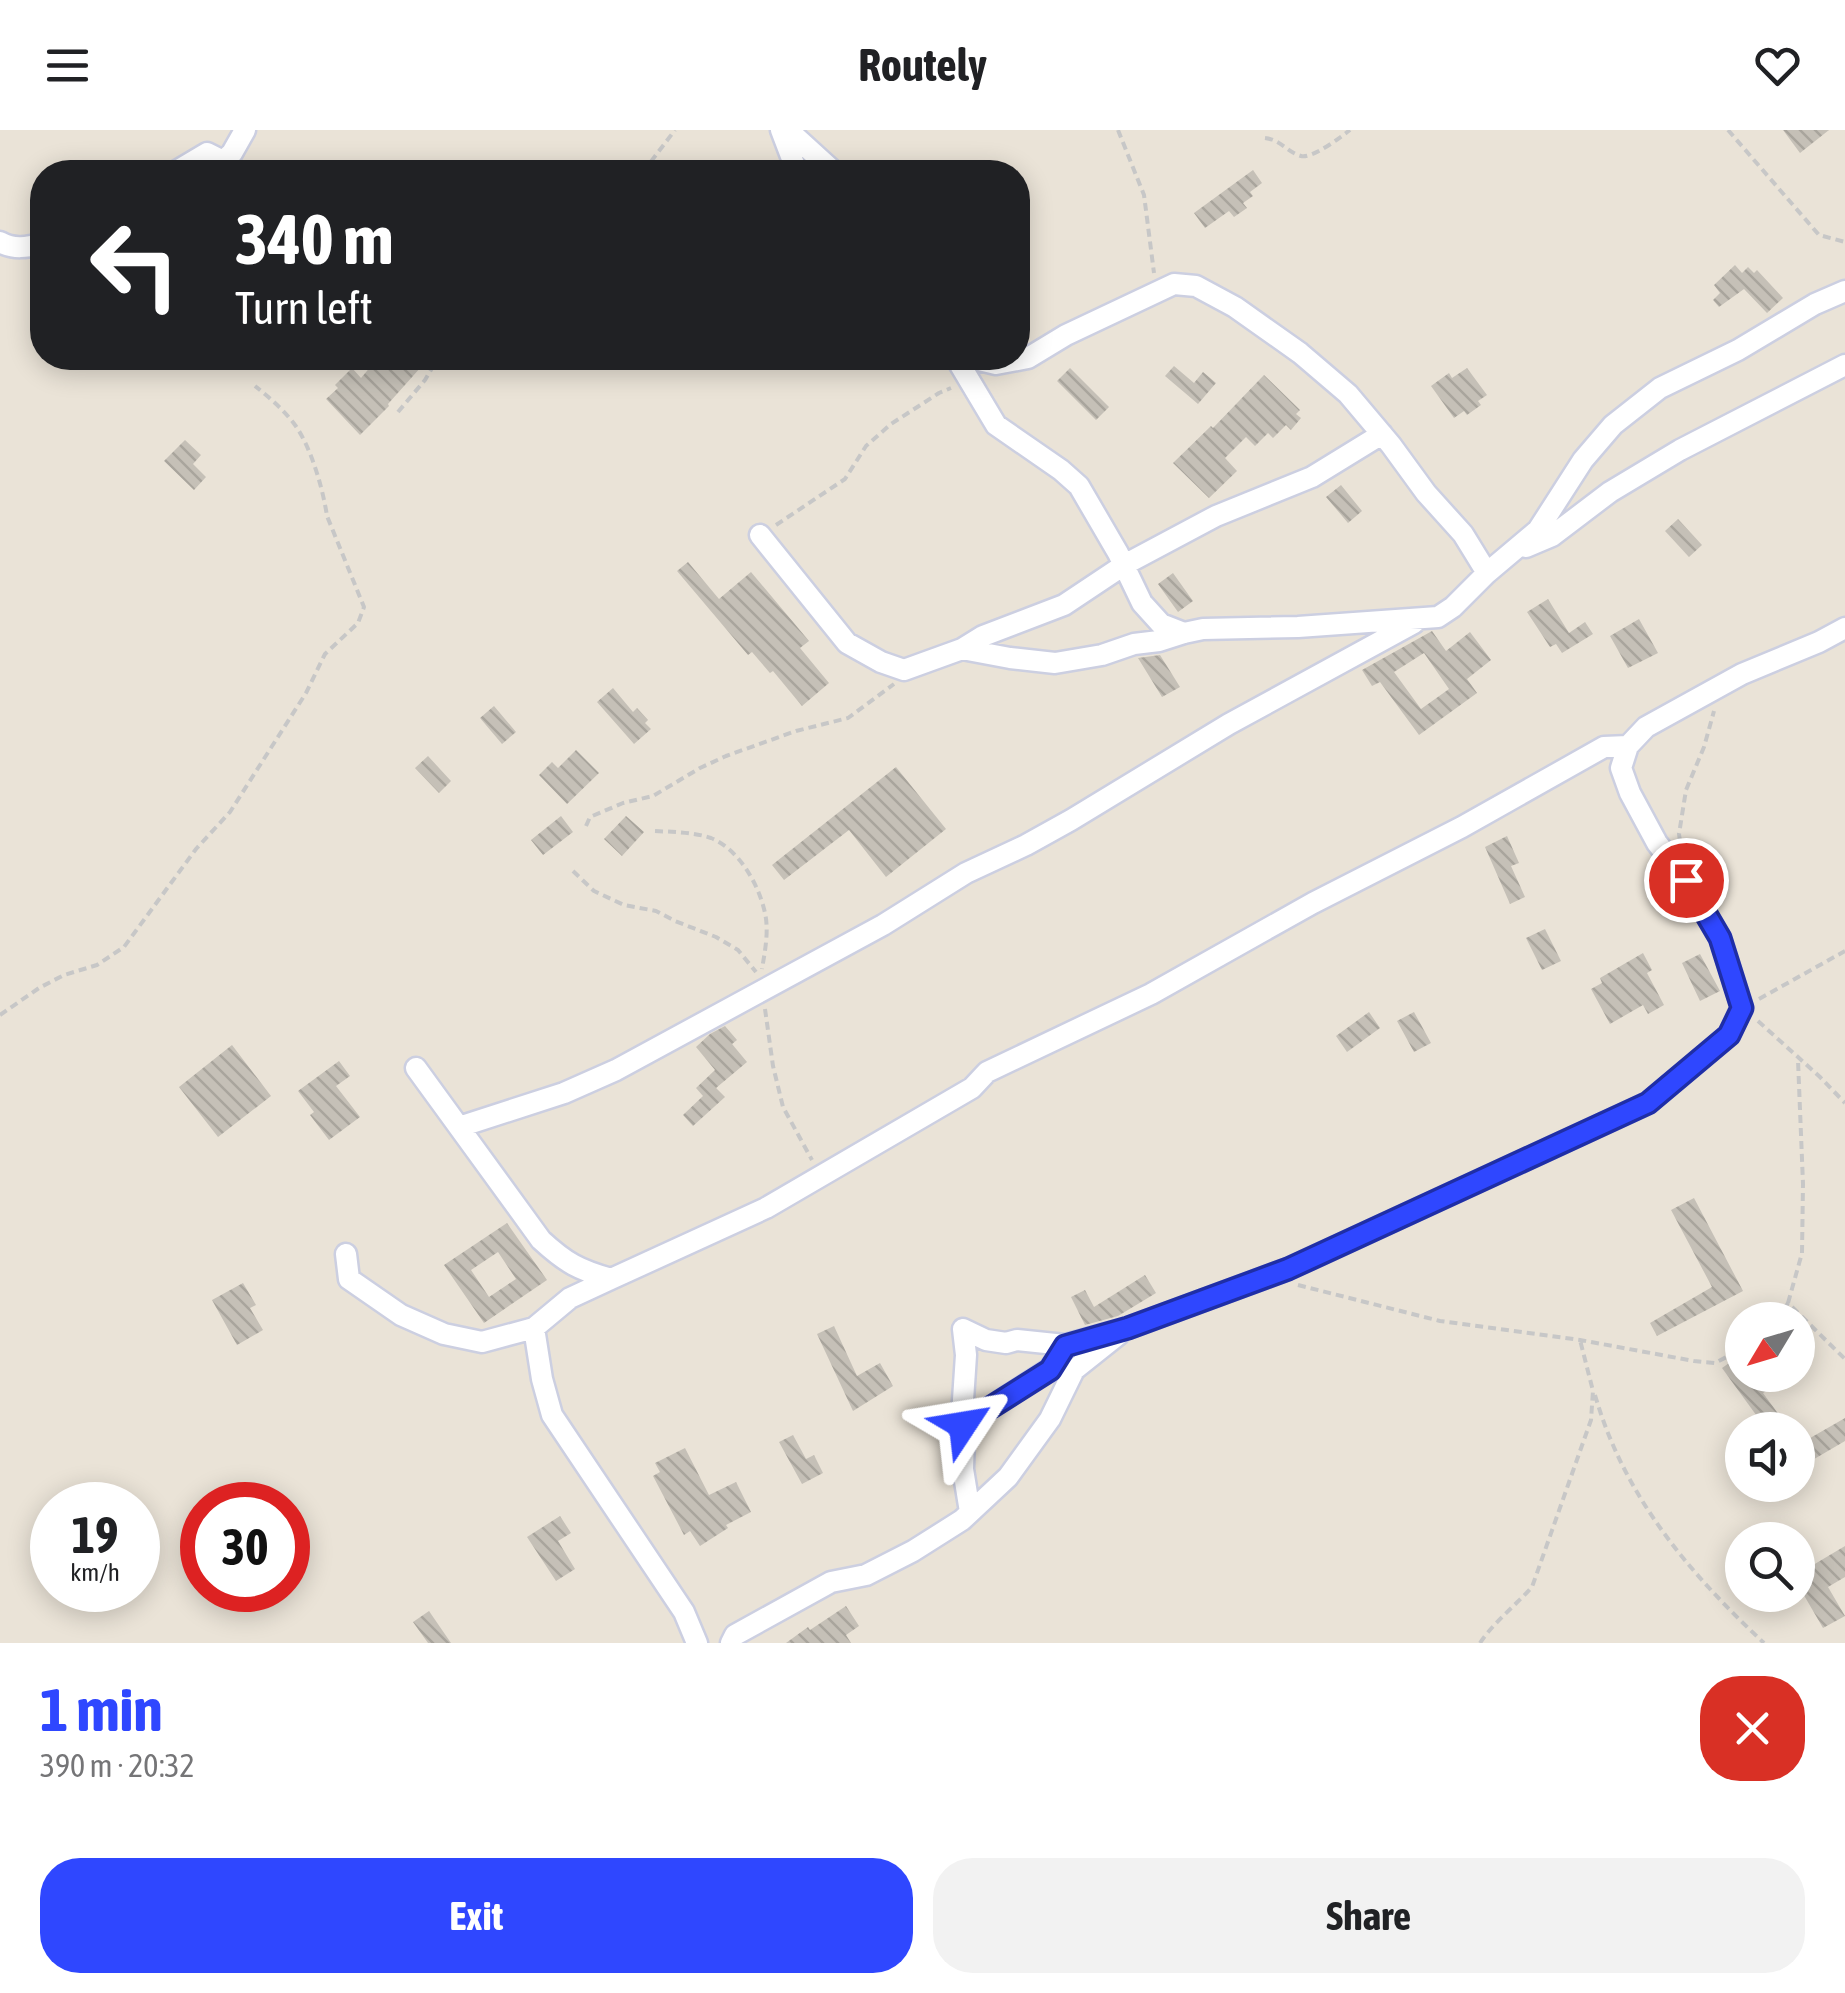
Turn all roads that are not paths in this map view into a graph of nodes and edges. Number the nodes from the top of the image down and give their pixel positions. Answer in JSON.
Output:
{"nodes":[{"id":1,"x":244,"y":130,"type":"edge"},
{"id":2,"x":785,"y":130,"type":"edge"},
{"id":3,"x":195,"y":160,"type":"edge"},
{"id":4,"x":220,"y":160,"type":"edge"},
{"id":5,"x":226,"y":160,"type":"edge"},
{"id":6,"x":794,"y":160,"type":"edge"},
{"id":7,"x":820,"y":160,"type":"edge"},
{"id":8,"x":0,"y":242,"type":"edge"},
{"id":9,"x":30,"y":247,"type":"edge"},
{"id":10,"x":1845,"y":291,"type":"edge"},
{"id":11,"x":1030,"y":357,"type":"edge"},
{"id":12,"x":1845,"y":365,"type":"edge"},
{"id":13,"x":963,"y":370,"type":"edge"},
{"id":14,"x":1382,"y":434,"type":"junction"},
{"id":15,"x":760,"y":535,"type":"road end"},
{"id":16,"x":1511,"y":553,"type":"junction"},
{"id":17,"x":1124,"y":565,"type":"junction"},
{"id":18,"x":1487,"y":573,"type":"junction"},
{"id":19,"x":1420,"y":619,"type":"junction"},
{"id":20,"x":1845,"y":628,"type":"edge"},
{"id":21,"x":1184,"y":632,"type":"junction"},
{"id":22,"x":962,"y":649,"type":"junction"},
{"id":23,"x":1628,"y":746,"type":"junction"},
{"id":24,"x":416,"y":1068,"type":"dead end"},
{"id":25,"x":459,"y":1127,"type":"junction"},
{"id":26,"x":346,"y":1254,"type":"dead end"},
{"id":27,"x":612,"y":1279,"type":"junction"},
{"id":28,"x":534,"y":1328,"type":"junction"},
{"id":29,"x":1128,"y":1328,"type":"junction"},
{"id":30,"x":1065,"y":1346,"type":"junction"},
{"id":31,"x":963,"y":1425,"type":"junction"},
{"id":32,"x":970,"y":1512,"type":"junction"},
{"id":33,"x":698,"y":1643,"type":"edge"},
{"id":34,"x":731,"y":1643,"type":"edge"}],
"edges":[{"from":1,"to":5,"type":"street"},
{"from":2,"to":6,"type":"street"},
{"from":2,"to":7,"type":"street"},
{"from":3,"to":4,"type":"street"},
{"from":8,"to":9,"type":"street"},
{"from":10,"to":16,"type":"street"},
{"from":11,"to":14,"type":"street"},
{"from":12,"to":16,"type":"street"},
{"from":13,"to":17,"type":"street"},
{"from":14,"to":17,"type":"street"},
{"from":14,"to":18,"type":"street"},
{"from":15,"to":22,"type":"street"},
{"from":16,"to":18,"type":"street"},
{"from":17,"to":21,"type":"street"},
{"from":17,"to":22,"type":"street"},
{"from":18,"to":19,"type":"street"},
{"from":19,"to":21,"type":"street"},
{"from":19,"to":25,"type":"street"},
{"from":20,"to":23,"type":"street"},
{"from":21,"to":22,"type":"street"},
{"from":23,"to":27,"type":"street"},
{"from":23,"to":29,"type":"street"},
{"from":24,"to":25,"type":"street"},
{"from":25,"to":27,"type":"street"},
{"from":26,"to":28,"type":"street"},
{"from":27,"to":28,"type":"street"},
{"from":28,"to":33,"type":"street"},
{"from":29,"to":30,"type":"street"},
{"from":29,"to":32,"type":"street"},
{"from":30,"to":31,"type":"street"},
{"from":30,"to":31,"type":"street"},
{"from":31,"to":32,"type":"street"},
{"from":32,"to":34,"type":"street"}]}
